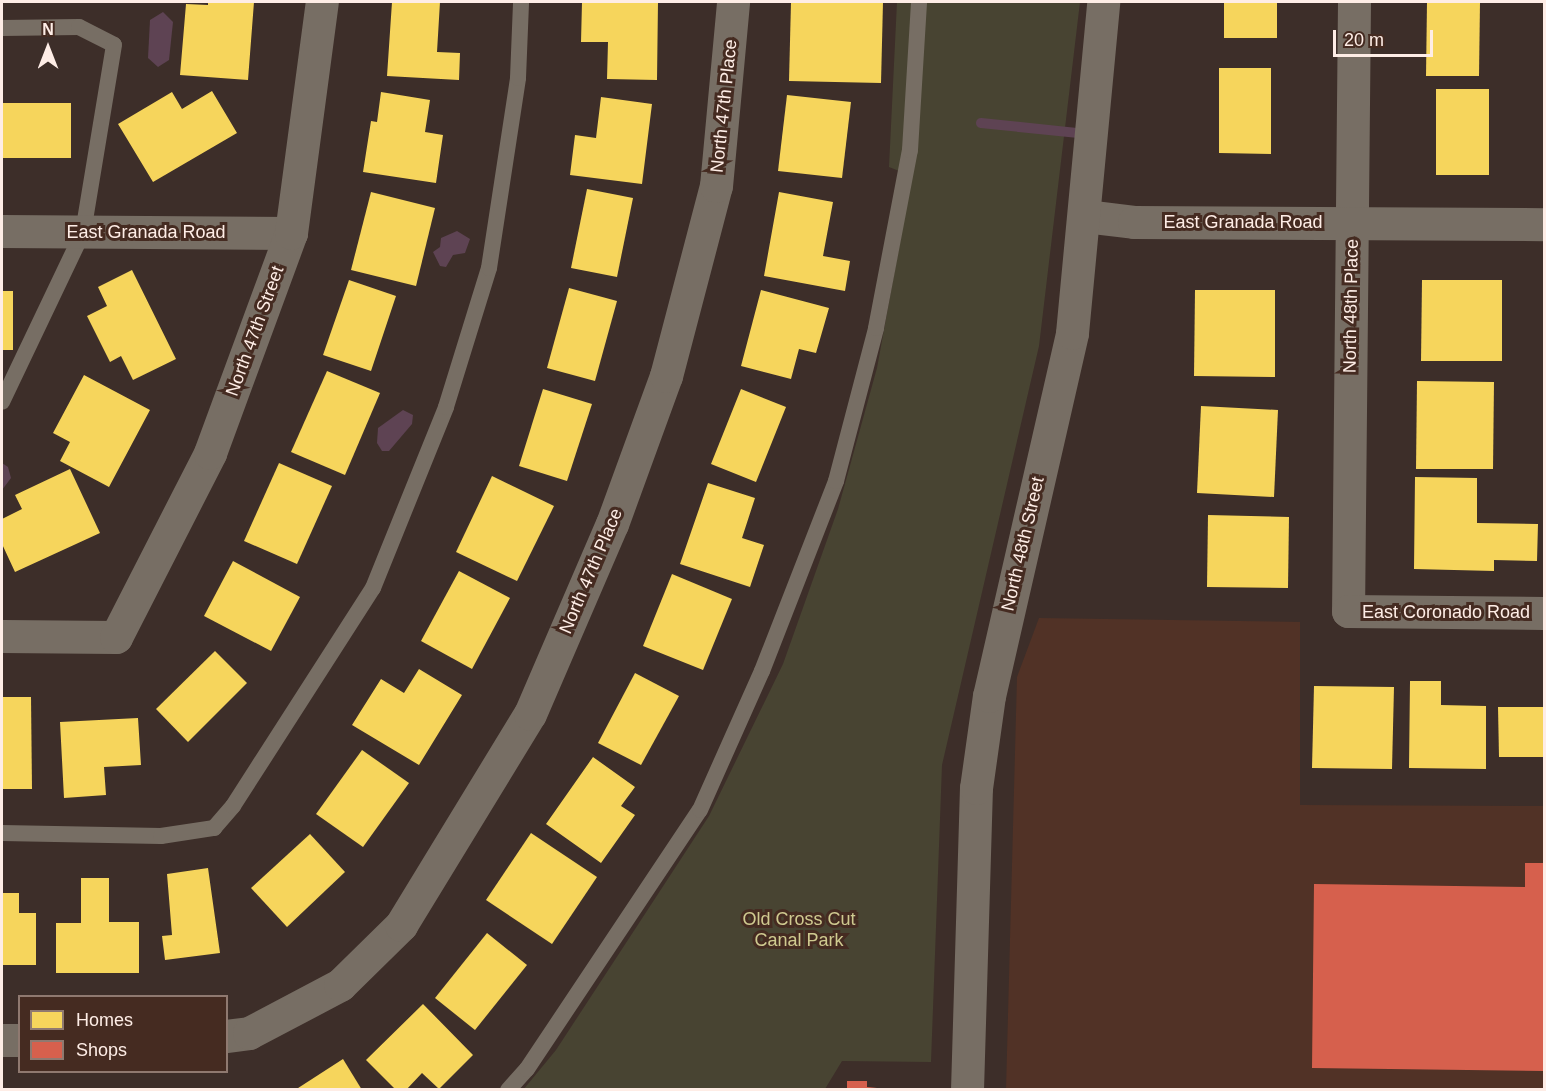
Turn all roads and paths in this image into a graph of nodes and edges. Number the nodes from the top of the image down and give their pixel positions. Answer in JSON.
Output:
{"nodes":[{"id":1,"x":322,"y":2,"type":"edge"},
{"id":2,"x":521,"y":2,"type":"edge"},
{"id":3,"x":733,"y":2,"type":"edge"},
{"id":4,"x":919,"y":2,"type":"edge"},
{"id":5,"x":1103,"y":2,"type":"edge"},
{"id":6,"x":1354,"y":2,"type":"edge"},
{"id":7,"x":2,"y":28,"type":"edge"},
{"id":8,"x":1086,"y":216,"type":"junction"},
{"id":9,"x":1352,"y":222,"type":"junction"},
{"id":10,"x":1545,"y":224,"type":"edge"},
{"id":11,"x":2,"y":231,"type":"edge"},
{"id":12,"x":83,"y":232,"type":"junction"},
{"id":13,"x":291,"y":233,"type":"junction"},
{"id":14,"x":2,"y":402,"type":"edge"},
{"id":15,"x":1348,"y":611,"type":"joint"},
{"id":16,"x":1545,"y":612,"type":"edge"},
{"id":17,"x":2,"y":636,"type":"edge"},
{"id":18,"x":2,"y":833,"type":"edge"},
{"id":19,"x":238,"y":1035,"type":"edge"},
{"id":20,"x":2,"y":1040,"type":"edge"},
{"id":21,"x":18,"y":1040,"type":"edge"},
{"id":22,"x":508,"y":1089,"type":"edge"},
{"id":23,"x":967,"y":1089,"type":"edge"}],
"edges":[{"from":1,"to":13,"type":"street","name":"North 47th Street"},
{"from":2,"to":18,"type":"lane"},
{"from":3,"to":19,"type":"street","name":"North 47th Place"},
{"from":4,"to":22,"type":"lane"},
{"from":5,"to":8,"type":"street","name":"North 48th Street"},
{"from":6,"to":9,"type":"street","name":"North 48th Place"},
{"from":7,"to":12,"type":"lane"},
{"from":8,"to":9,"type":"street","name":"East Granada Road"},
{"from":8,"to":23,"type":"street","name":"North 48th Street"},
{"from":9,"to":10,"type":"street","name":"East Granada Road"},
{"from":9,"to":15,"type":"street","name":"North 48th Place"},
{"from":11,"to":12,"type":"street","name":"East Granada Road"},
{"from":12,"to":13,"type":"street","name":"East Granada Road"},
{"from":12,"to":14,"type":"lane"},
{"from":13,"to":17,"type":"street","name":"North 47th Street"},
{"from":15,"to":16,"type":"street","name":"East Coronado Road"},
{"from":20,"to":21,"type":"street"}]}
